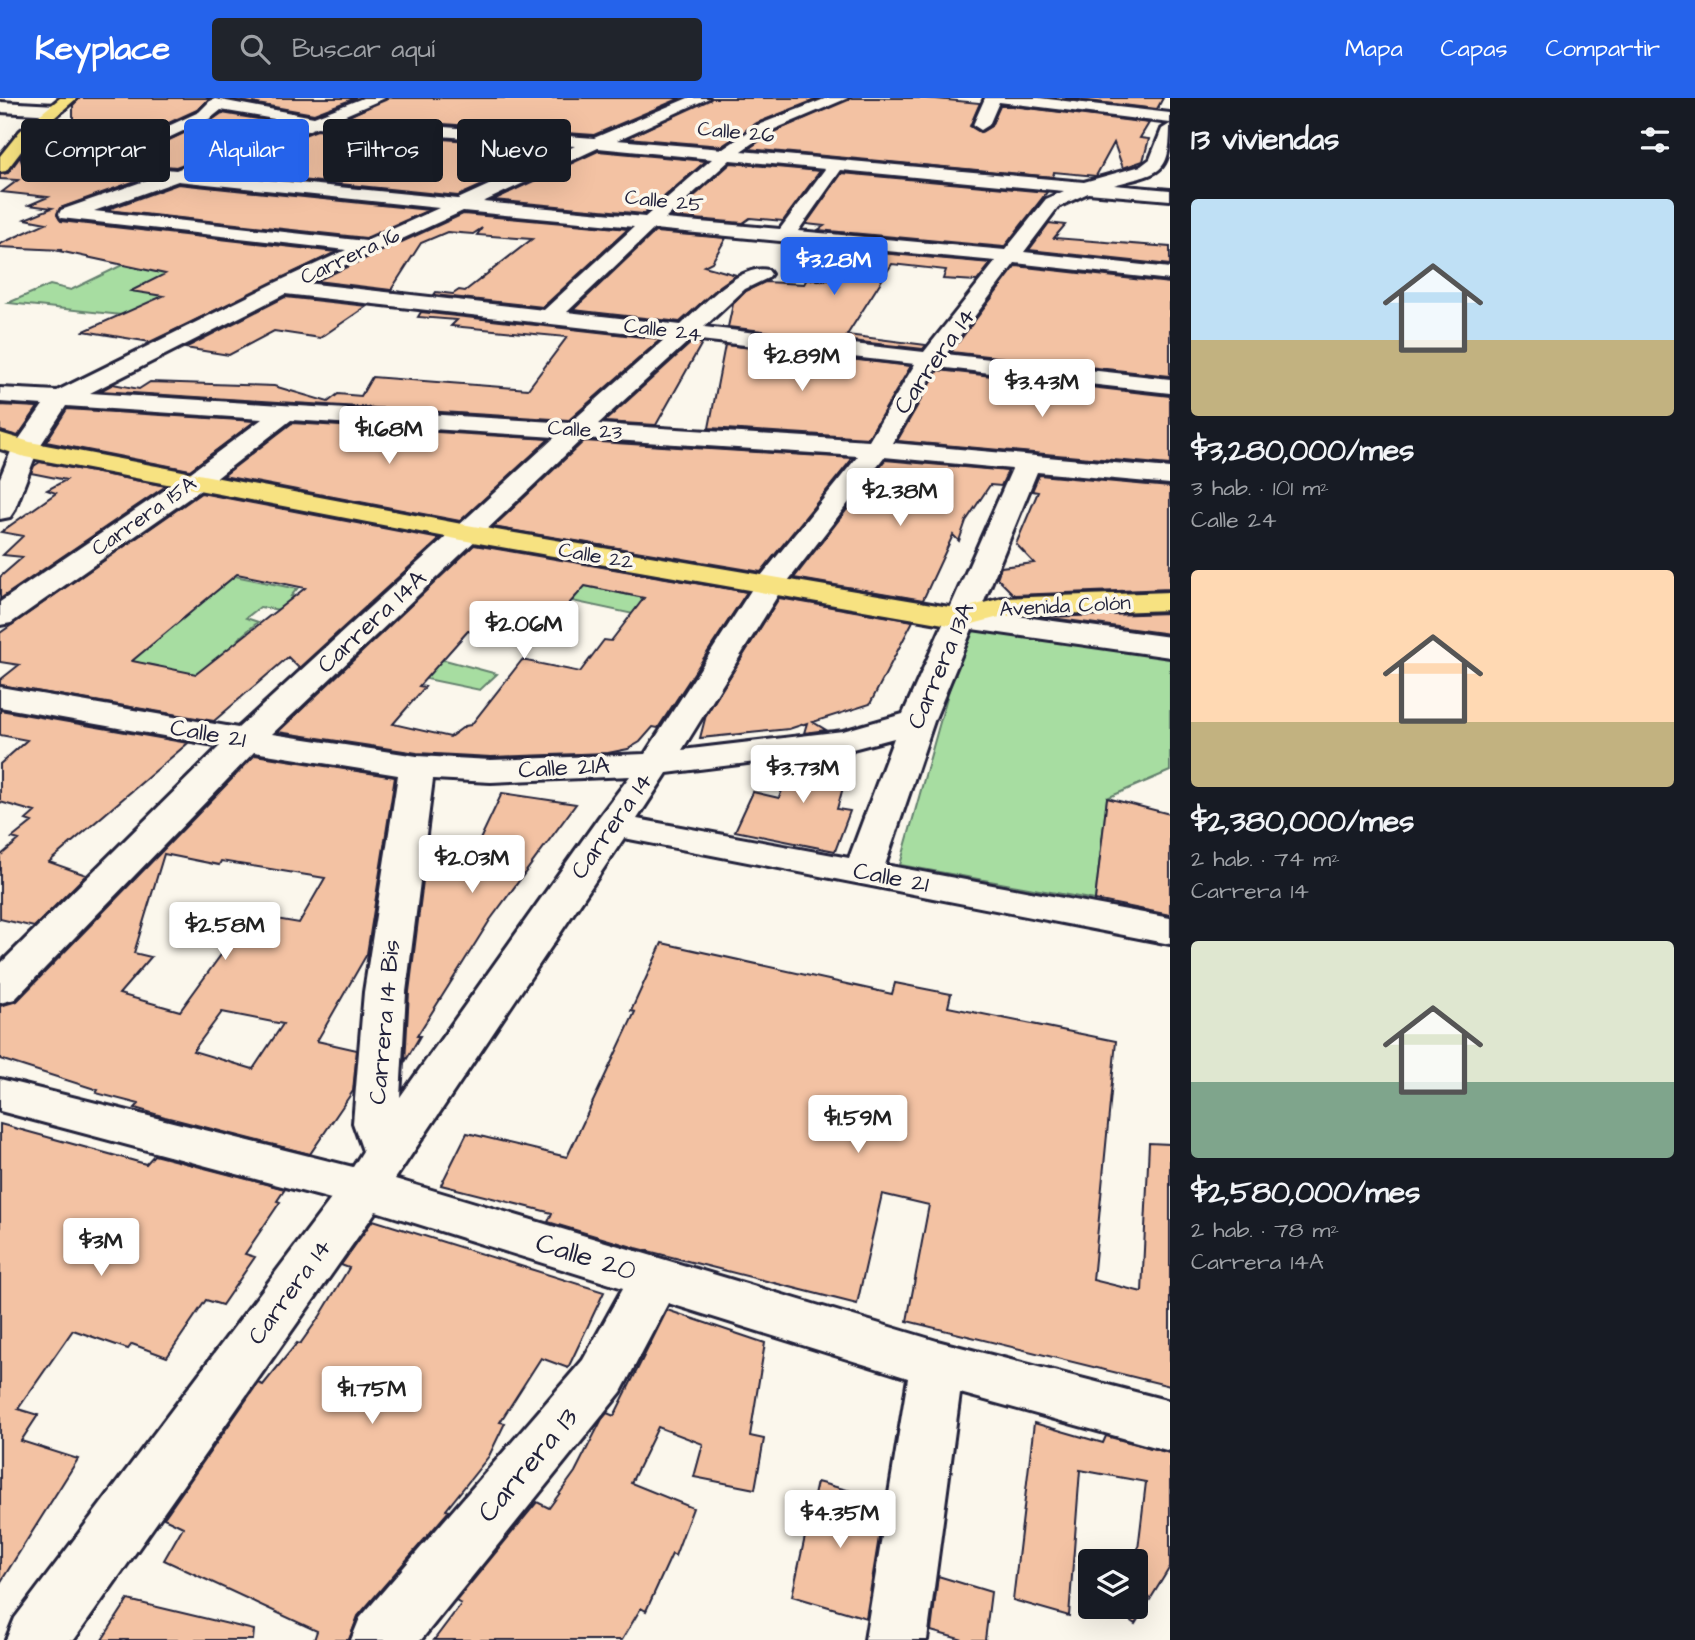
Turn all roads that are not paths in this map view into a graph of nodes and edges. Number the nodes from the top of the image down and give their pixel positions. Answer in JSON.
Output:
{"nodes":[{"id":1,"x":69,"y":98,"type":"edge"},
{"id":2,"x":377,"y":98,"type":"edge"},
{"id":3,"x":656,"y":98,"type":"edge"},
{"id":4,"x":840,"y":98,"type":"edge"},
{"id":5,"x":992,"y":98,"type":"edge"},
{"id":6,"x":1000,"y":98,"type":"edge"},
{"id":7,"x":698,"y":99,"type":"edge"},
{"id":8,"x":213,"y":101,"type":"edge"},
{"id":9,"x":0,"y":107,"type":"edge"},
{"id":10,"x":56,"y":110,"type":"junction"},
{"id":11,"x":1170,"y":118,"type":"edge"},
{"id":12,"x":45,"y":119,"type":"edge"},
{"id":13,"x":316,"y":122,"type":"junction"},
{"id":14,"x":309,"y":125,"type":"edge"},
{"id":15,"x":981,"y":125,"type":"dead end"},
{"id":16,"x":1170,"y":129,"type":"edge"},
{"id":17,"x":170,"y":131,"type":"edge"},
{"id":18,"x":21,"y":140,"type":"edge"},
{"id":19,"x":596,"y":143,"type":"junction"},
{"id":20,"x":957,"y":153,"type":"dead end"},
{"id":21,"x":726,"y":154,"type":"junction"},
{"id":22,"x":3,"y":161,"type":"edge"},
{"id":23,"x":837,"y":164,"type":"junction"},
{"id":24,"x":170,"y":173,"type":"edge"},
{"id":25,"x":182,"y":174,"type":"junction"},
{"id":26,"x":958,"y":174,"type":"junction"},
{"id":27,"x":1086,"y":187,"type":"junction"},
{"id":28,"x":1170,"y":195,"type":"edge"},
{"id":29,"x":460,"y":205,"type":"junction"},
{"id":30,"x":650,"y":222,"type":"junction"},
{"id":31,"x":785,"y":236,"type":"junction"},
{"id":32,"x":816,"y":239,"type":"junction"},
{"id":33,"x":371,"y":247,"type":"junction"},
{"id":34,"x":1012,"y":257,"type":"junction"},
{"id":35,"x":843,"y":266,"type":"dead end"},
{"id":36,"x":761,"y":274,"type":"dead end"},
{"id":37,"x":1170,"y":274,"type":"edge"},
{"id":38,"x":282,"y":287,"type":"junction"},
{"id":39,"x":549,"y":317,"type":"junction"},
{"id":40,"x":682,"y":332,"type":"junction"},
{"id":41,"x":930,"y":359,"type":"junction"},
{"id":42,"x":1170,"y":386,"type":"edge"},
{"id":43,"x":0,"y":395,"type":"edge"},
{"id":44,"x":58,"y":400,"type":"junction"},
{"id":45,"x":285,"y":413,"type":"junction"},
{"id":46,"x":577,"y":429,"type":"junction"},
{"id":47,"x":13,"y":445,"type":"edge"},
{"id":48,"x":877,"y":449,"type":"junction"},
{"id":49,"x":1028,"y":463,"type":"junction"},
{"id":50,"x":1170,"y":476,"type":"edge"},
{"id":51,"x":196,"y":481,"type":"junction"},
{"id":52,"x":0,"y":511,"type":"edge"},
{"id":53,"x":467,"y":533,"type":"junction"},
{"id":54,"x":768,"y":587,"type":"junction"},
{"id":55,"x":1170,"y":601,"type":"edge"},
{"id":56,"x":0,"y":616,"type":"edge"},
{"id":57,"x":961,"y":618,"type":"junction"},
{"id":58,"x":1170,"y":647,"type":"edge"},
{"id":59,"x":0,"y":697,"type":"edge"},
{"id":60,"x":917,"y":720,"type":"junction"},
{"id":61,"x":246,"y":740,"type":"junction"},
{"id":62,"x":656,"y":764,"type":"junction"},
{"id":63,"x":417,"y":767,"type":"junction"},
{"id":64,"x":612,"y":825,"type":"junction"},
{"id":65,"x":863,"y":872,"type":"junction"},
{"id":66,"x":1170,"y":931,"type":"edge"},
{"id":67,"x":0,"y":989,"type":"edge"},
{"id":68,"x":0,"y":1095,"type":"edge"},
{"id":69,"x":376,"y":1170,"type":"junction"},
{"id":70,"x":655,"y":1278,"type":"junction"},
{"id":71,"x":937,"y":1364,"type":"junction"},
{"id":72,"x":1170,"y":1426,"type":"edge"},
{"id":73,"x":37,"y":1640,"type":"edge"},
{"id":74,"x":382,"y":1640,"type":"edge"},
{"id":75,"x":896,"y":1640,"type":"edge"}],
"edges":[{"from":1,"to":10,"type":"main road"},
{"from":2,"to":13,"type":"street"},
{"from":3,"to":7,"type":"street"},
{"from":4,"to":21,"type":"street"},
{"from":5,"to":15,"type":"street"},
{"from":6,"to":11,"type":"street"},
{"from":7,"to":19,"type":"street","name":"Carrera 16"},
{"from":8,"to":13,"type":"street","name":"Calle 26"},
{"from":8,"to":17,"type":"street"},
{"from":9,"to":10,"type":"street"},
{"from":10,"to":12,"type":"main road"},
{"from":13,"to":14,"type":"street"},
{"from":13,"to":19,"type":"street","name":"Calle 26"},
{"from":16,"to":27,"type":"street","name":"Carrera 14"},
{"from":18,"to":22,"type":"main road"},
{"from":19,"to":21,"type":"street","name":"Calle 26"},
{"from":19,"to":29,"type":"street","name":"Carrera 16"},
{"from":20,"to":26,"type":"street"},
{"from":21,"to":23,"type":"street","name":"Calle 26"},
{"from":21,"to":30,"type":"street"},
{"from":23,"to":26,"type":"street","name":"Calle 26"},
{"from":23,"to":31,"type":"street"},
{"from":24,"to":25,"type":"street","name":"Calle 25"},
{"from":25,"to":29,"type":"street","name":"Calle 25"},
{"from":25,"to":33,"type":"street"},
{"from":26,"to":27,"type":"street","name":"Calle 26"},
{"from":27,"to":28,"type":"street","name":"Calle 26"},
{"from":27,"to":34,"type":"street","name":"Carrera 14"},
{"from":29,"to":30,"type":"street","name":"Calle 25"},
{"from":29,"to":33,"type":"street","name":"Carrera 16"},
{"from":30,"to":31,"type":"street","name":"Calle 25"},
{"from":30,"to":39,"type":"street"},
{"from":31,"to":32,"type":"street","name":"Calle 25"},
{"from":32,"to":34,"type":"street","name":"Calle 25"},
{"from":32,"to":35,"type":"street"},
{"from":33,"to":38,"type":"street","name":"Carrera 16"},
{"from":34,"to":37,"type":"street","name":"Calle 25"},
{"from":34,"to":41,"type":"street","name":"Carrera 14"},
{"from":36,"to":40,"type":"street","name":"Carrera 14A"},
{"from":38,"to":39,"type":"street","name":"Calle 24"},
{"from":38,"to":44,"type":"street","name":"Carrera 16"},
{"from":39,"to":40,"type":"street","name":"Calle 24"},
{"from":40,"to":41,"type":"street","name":"Calle 24"},
{"from":40,"to":46,"type":"street","name":"Carrera 14A"},
{"from":41,"to":42,"type":"street","name":"Calle 24"},
{"from":41,"to":48,"type":"street","name":"Carrera 14"},
{"from":43,"to":44,"type":"street","name":"Calle 23"},
{"from":44,"to":45,"type":"street","name":"Calle 23"},
{"from":44,"to":47,"type":"street","name":"Carrera 16"},
{"from":45,"to":46,"type":"street","name":"Calle 23"},
{"from":45,"to":51,"type":"street","name":"Carrera 15A"},
{"from":46,"to":48,"type":"street","name":"Calle 23"},
{"from":46,"to":53,"type":"street","name":"Carrera 14A"},
{"from":47,"to":51,"type":"main road","name":"Calle 22"},
{"from":47,"to":52,"type":"street","name":"Carrera 16"},
{"from":48,"to":49,"type":"street","name":"Calle 23"},
{"from":48,"to":54,"type":"street","name":"Carrera 14"},
{"from":49,"to":50,"type":"street","name":"Calle 23"},
{"from":49,"to":57,"type":"street","name":"Carrera 13A"},
{"from":51,"to":53,"type":"main road","name":"Calle 22"},
{"from":51,"to":56,"type":"street","name":"Carrera 15A"},
{"from":53,"to":54,"type":"main road","name":"Calle 22"},
{"from":53,"to":61,"type":"street","name":"Carrera 14A"},
{"from":54,"to":57,"type":"main road","name":"Calle 22"},
{"from":54,"to":62,"type":"street","name":"Carrera 14"},
{"from":55,"to":57,"type":"main road","name":"Avenida Colón"},
{"from":57,"to":58,"type":"street","name":"Calle 22"},
{"from":57,"to":60,"type":"street","name":"Carrera 13A"},
{"from":59,"to":61,"type":"street","name":"Calle 21"},
{"from":60,"to":62,"type":"street","name":"Calle 21A"},
{"from":60,"to":65,"type":"street","name":"Carrera 13A"},
{"from":61,"to":63,"type":"street","name":"Calle 21"},
{"from":61,"to":67,"type":"street","name":"Carrera 14A"},
{"from":62,"to":63,"type":"street","name":"Calle 21A"},
{"from":62,"to":64,"type":"street","name":"Carrera 14"},
{"from":63,"to":69,"type":"street","name":"Carrera 14 Bis"},
{"from":64,"to":65,"type":"street","name":"Calle 21"},
{"from":64,"to":69,"type":"street","name":"Carrera 14"},
{"from":65,"to":66,"type":"street","name":"Calle 21"},
{"from":68,"to":69,"type":"street","name":"Calle 20"},
{"from":69,"to":70,"type":"street","name":"Calle 20"},
{"from":69,"to":73,"type":"street","name":"Carrera 14"},
{"from":70,"to":71,"type":"street","name":"Calle 20"},
{"from":70,"to":74,"type":"street","name":"Carrera 13"},
{"from":71,"to":72,"type":"street","name":"Calle 20"},
{"from":71,"to":75,"type":"street"}]}
